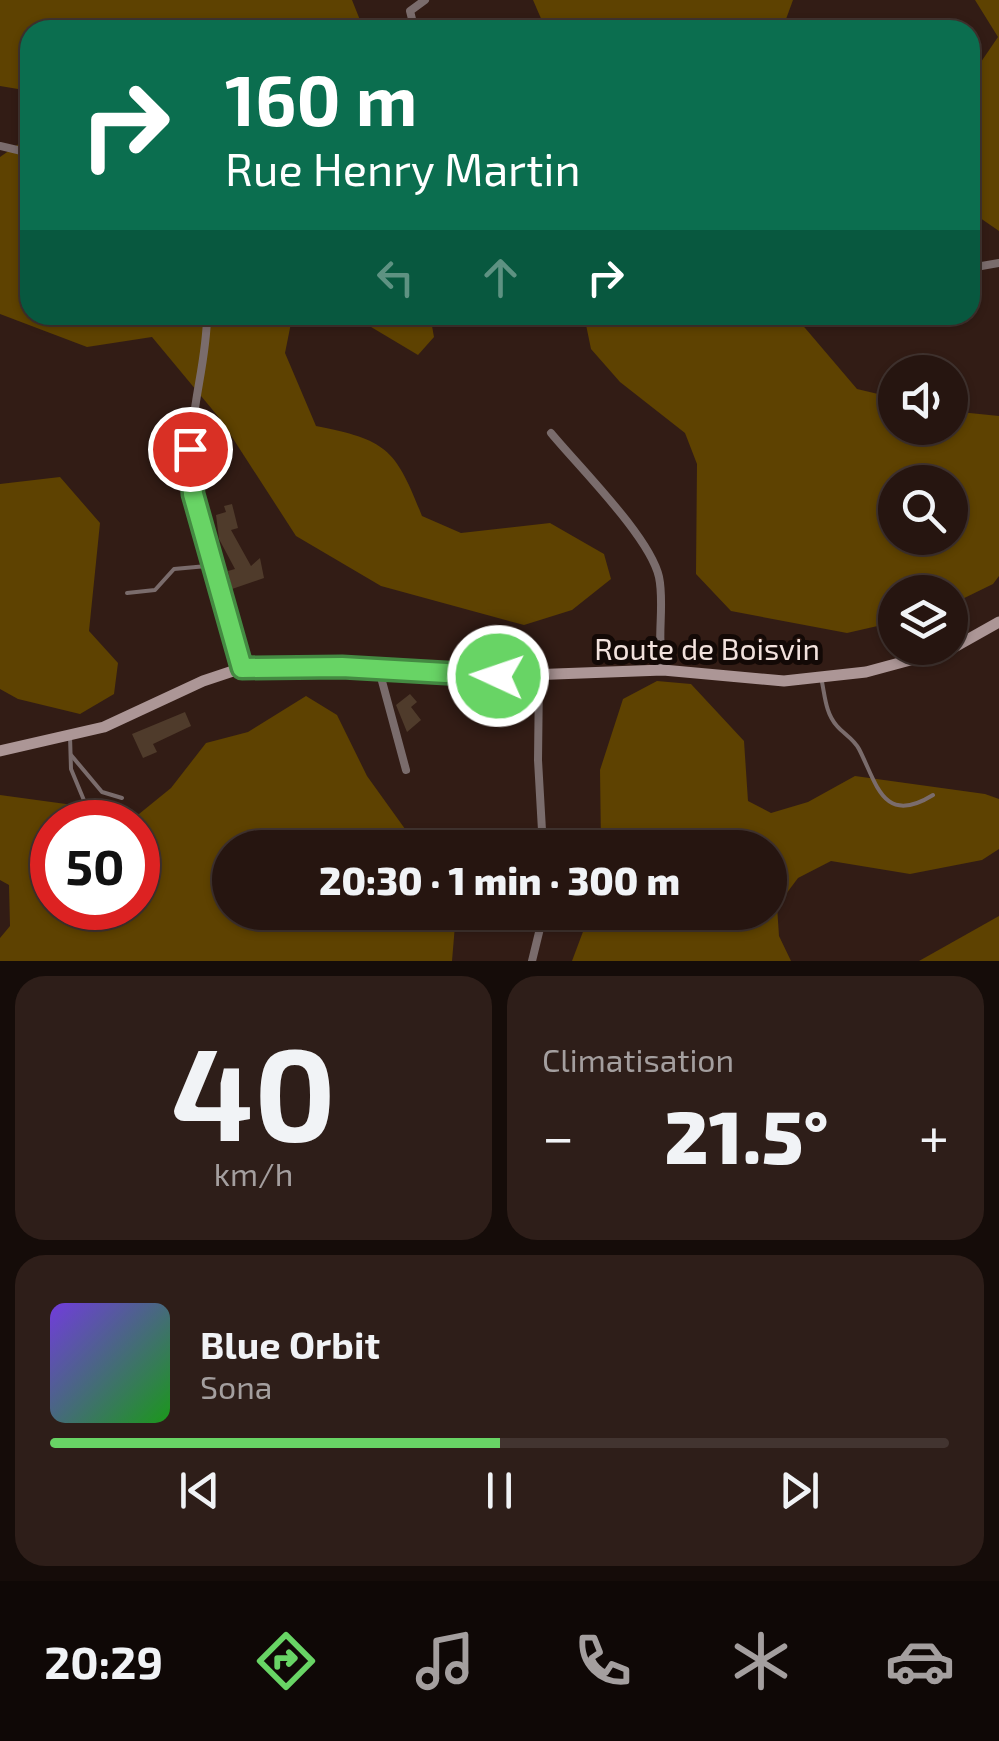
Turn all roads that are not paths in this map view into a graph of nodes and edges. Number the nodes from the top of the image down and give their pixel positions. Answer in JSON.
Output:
{"nodes":[{"id":1,"x":424,"y":0,"type":"edge"},
{"id":2,"x":412,"y":20,"type":"edge"},
{"id":3,"x":206,"y":325,"type":"edge"},
{"id":4,"x":551,"y":433,"type":"dead end"},
{"id":5,"x":212,"y":565,"type":"junction"},
{"id":6,"x":127,"y":593,"type":"dead end"},
{"id":7,"x":999,"y":622,"type":"edge"},
{"id":8,"x":242,"y":668,"type":"junction"},
{"id":9,"x":379,"y":670,"type":"junction"},
{"id":10,"x":663,"y":670,"type":"junction"},
{"id":11,"x":540,"y":676,"type":"junction"},
{"id":12,"x":821,"y":677,"type":"junction"},
{"id":13,"x":70,"y":736,"type":"junction"},
{"id":14,"x":0,"y":751,"type":"edge"},
{"id":15,"x":71,"y":755,"type":"junction"},
{"id":16,"x":406,"y":770,"type":"dead end"},
{"id":17,"x":934,"y":795,"type":"dead end"},
{"id":18,"x":122,"y":798,"type":"dead end"},
{"id":19,"x":81,"y":800,"type":"edge"},
{"id":20,"x":542,"y":830,"type":"edge"},
{"id":21,"x":540,"y":930,"type":"edge"},
{"id":22,"x":532,"y":961,"type":"edge"}],
"edges":[{"from":1,"to":2,"type":"street"},
{"from":3,"to":5,"type":"street"},
{"from":4,"to":10,"type":"street"},
{"from":5,"to":6,"type":"lane"},
{"from":5,"to":8,"type":"street"},
{"from":7,"to":12,"type":"main road","name":"Route de Boisvin"},
{"from":8,"to":9,"type":"main road","name":"Route de Boisvin"},
{"from":8,"to":13,"type":"main road","name":"Route de Boisvin"},
{"from":9,"to":11,"type":"main road","name":"Route de Boisvin"},
{"from":9,"to":16,"type":"street"},
{"from":10,"to":11,"type":"main road","name":"Route de Boisvin"},
{"from":10,"to":12,"type":"main road","name":"Route de Boisvin"},
{"from":11,"to":20,"type":"street"},
{"from":12,"to":17,"type":"lane"},
{"from":13,"to":14,"type":"main road","name":"Route de Boisvin"},
{"from":13,"to":15,"type":"lane"},
{"from":15,"to":18,"type":"lane"},
{"from":15,"to":19,"type":"lane"},
{"from":21,"to":22,"type":"street"}]}
